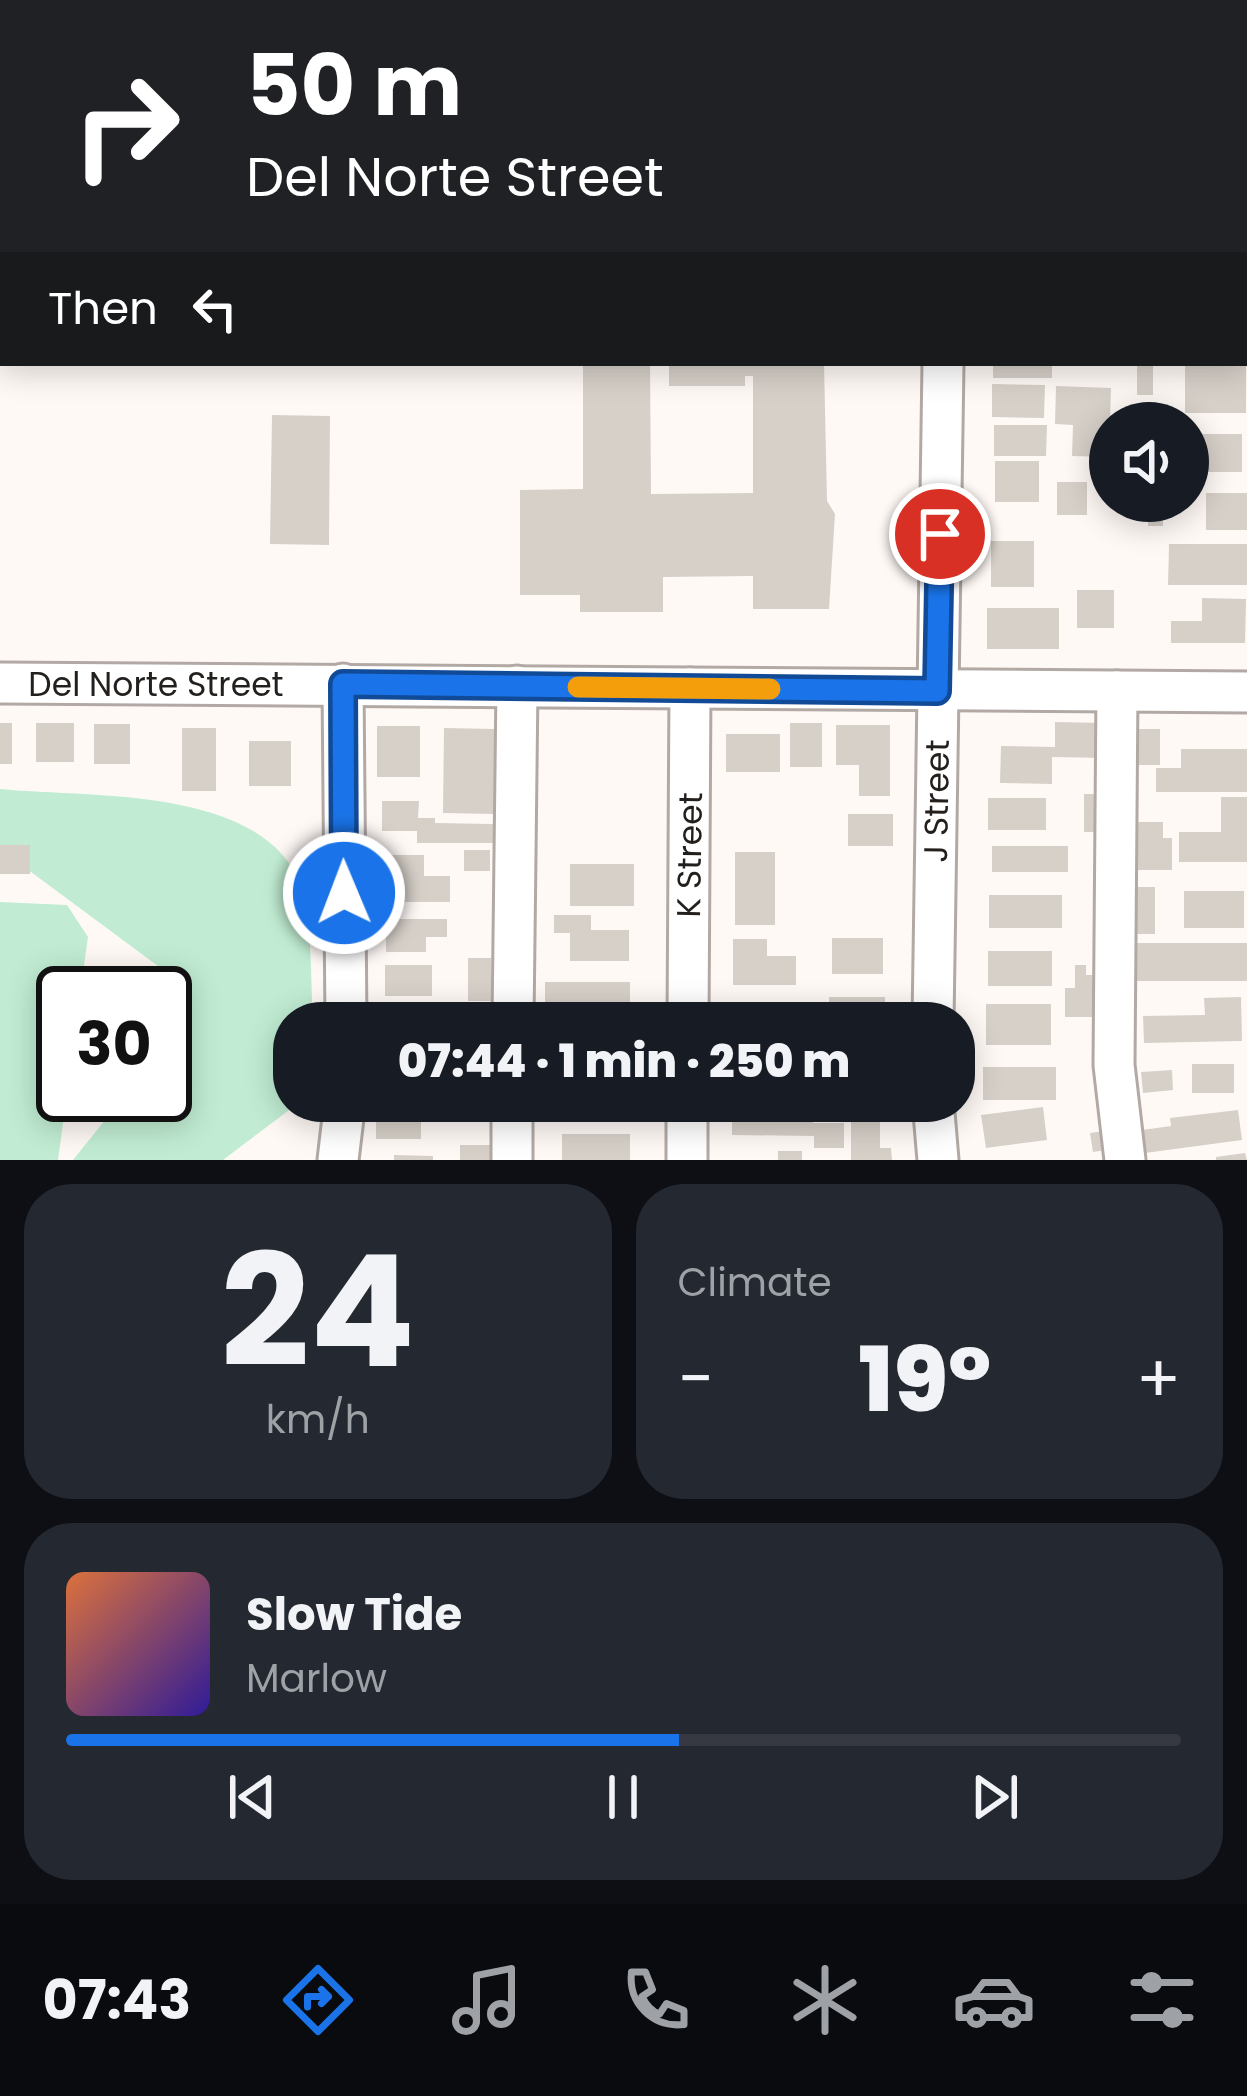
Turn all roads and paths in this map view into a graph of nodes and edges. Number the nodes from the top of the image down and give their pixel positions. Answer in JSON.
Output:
{"nodes":[{"id":1,"x":943,"y":366,"type":"edge"},
{"id":2,"x":0,"y":683,"type":"edge"},
{"id":3,"x":343,"y":684,"type":"junction"},
{"id":4,"x":517,"y":686,"type":"junction"},
{"id":5,"x":691,"y":688,"type":"junction"},
{"id":6,"x":937,"y":691,"type":"junction"},
{"id":7,"x":1118,"y":691,"type":"junction"},
{"id":8,"x":1247,"y":692,"type":"edge"},
{"id":9,"x":346,"y":1002,"type":"edge"},
{"id":10,"x":513,"y":1002,"type":"edge"},
{"id":11,"x":688,"y":1002,"type":"edge"},
{"id":12,"x":934,"y":1002,"type":"edge"},
{"id":13,"x":343,"y":1122,"type":"edge"},
{"id":14,"x":512,"y":1122,"type":"edge"},
{"id":15,"x":687,"y":1122,"type":"edge"},
{"id":16,"x":935,"y":1122,"type":"edge"},
{"id":17,"x":338,"y":1160,"type":"edge"},
{"id":18,"x":512,"y":1160,"type":"edge"},
{"id":19,"x":686,"y":1160,"type":"edge"},
{"id":20,"x":938,"y":1160,"type":"edge"},
{"id":21,"x":1125,"y":1160,"type":"edge"}],
"edges":[{"from":1,"to":6,"type":"street","name":"J Street"},
{"from":2,"to":3,"type":"street","name":"Del Norte Street"},
{"from":3,"to":4,"type":"street","name":"Del Norte Street"},
{"from":3,"to":9,"type":"street"},
{"from":4,"to":5,"type":"street","name":"Del Norte Street"},
{"from":4,"to":10,"type":"street"},
{"from":5,"to":6,"type":"street","name":"Del Norte Street"},
{"from":5,"to":11,"type":"street","name":"K Street"},
{"from":6,"to":7,"type":"street","name":"Del Norte Street"},
{"from":6,"to":12,"type":"street","name":"J Street"},
{"from":7,"to":8,"type":"street","name":"Del Norte Street"},
{"from":7,"to":21,"type":"street"},
{"from":13,"to":17,"type":"street"},
{"from":14,"to":18,"type":"street"},
{"from":15,"to":19,"type":"street"},
{"from":16,"to":20,"type":"street"}]}
